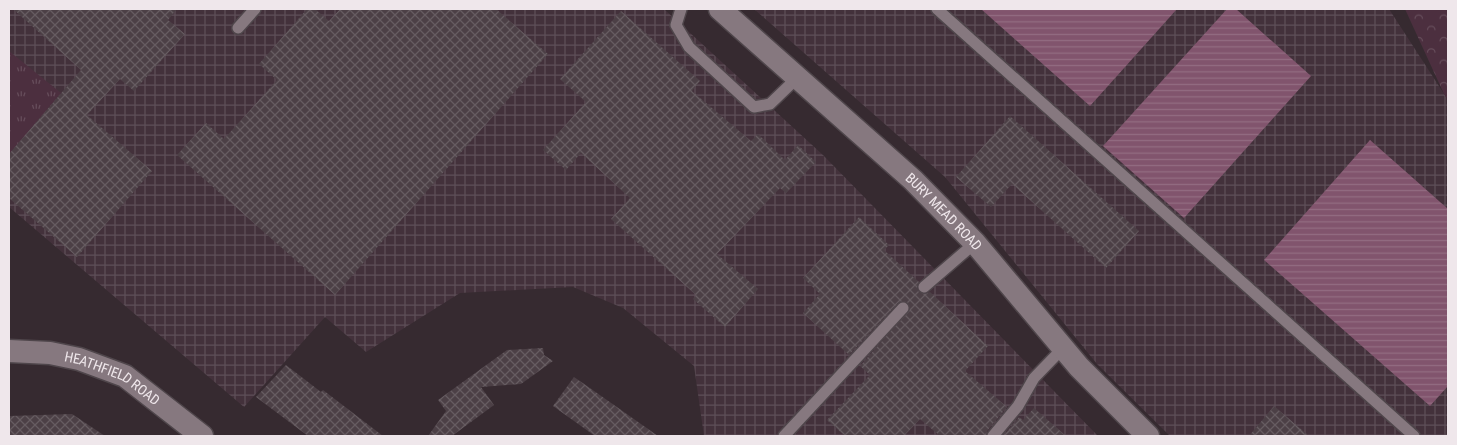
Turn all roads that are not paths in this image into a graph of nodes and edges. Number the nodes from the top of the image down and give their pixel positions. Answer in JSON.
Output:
{"nodes":[{"id":1,"x":255,"y":9,"type":"edge"},
{"id":2,"x":681,"y":9,"type":"edge"},
{"id":3,"x":720,"y":9,"type":"edge"},
{"id":4,"x":937,"y":9,"type":"edge"},
{"id":5,"x":238,"y":28,"type":"dead end"},
{"id":6,"x":798,"y":78,"type":"junction"},
{"id":7,"x":975,"y":243,"type":"junction"},
{"id":8,"x":924,"y":287,"type":"dead end"},
{"id":9,"x":903,"y":308,"type":"dead end"},
{"id":10,"x":1063,"y":348,"type":"junction"},
{"id":11,"x":9,"y":351,"type":"edge"},
{"id":12,"x":202,"y":436,"type":"edge"},
{"id":13,"x":784,"y":436,"type":"edge"},
{"id":14,"x":993,"y":436,"type":"edge"},
{"id":15,"x":1148,"y":436,"type":"edge"},
{"id":16,"x":1414,"y":436,"type":"edge"}],
"edges":[{"from":1,"to":5,"type":"lane"},
{"from":2,"to":6,"type":"lane"},
{"from":3,"to":6,"type":"street","name":"BURY MEAD ROAD"},
{"from":4,"to":16,"type":"lane"},
{"from":6,"to":7,"type":"street","name":"BURY MEAD ROAD"},
{"from":7,"to":8,"type":"lane"},
{"from":7,"to":10,"type":"street","name":"BURY MEAD ROAD"},
{"from":9,"to":13,"type":"lane"},
{"from":10,"to":14,"type":"lane"},
{"from":10,"to":15,"type":"street","name":"BURY MEAD ROAD"},
{"from":11,"to":12,"type":"street","name":"HEATHFIELD ROAD"}]}
